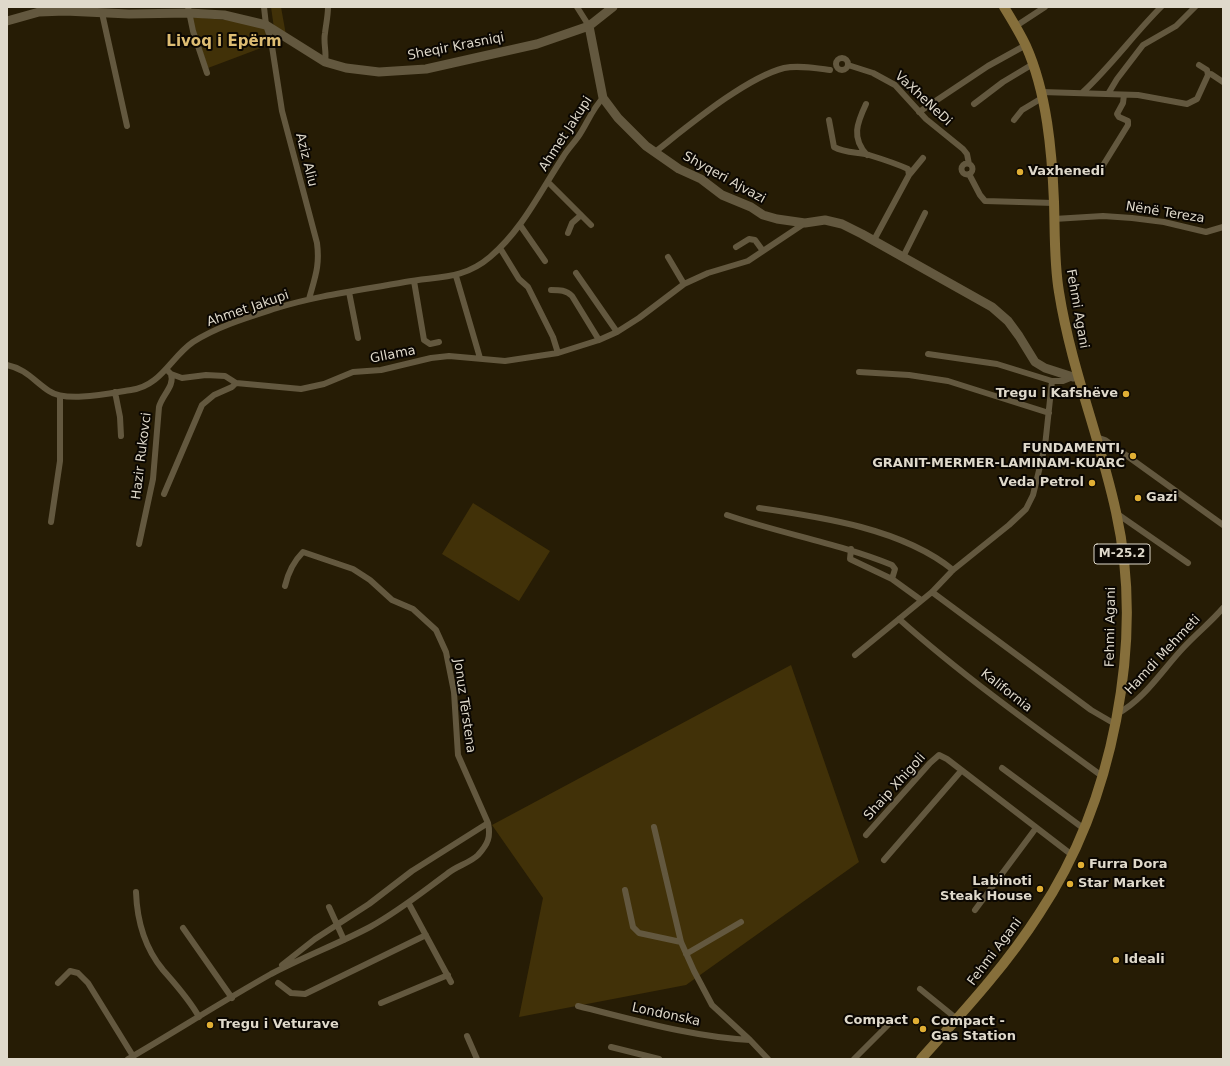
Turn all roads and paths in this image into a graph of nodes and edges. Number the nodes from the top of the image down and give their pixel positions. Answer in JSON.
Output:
{"nodes":[{"id":1,"x":264,"y":7,"type":"edge"},
{"id":2,"x":328,"y":7,"type":"edge"},
{"id":3,"x":577,"y":7,"type":"edge"},
{"id":4,"x":613,"y":7,"type":"edge"},
{"id":5,"x":1004,"y":7,"type":"edge"},
{"id":6,"x":1046,"y":7,"type":"edge"},
{"id":7,"x":1161,"y":7,"type":"edge"},
{"id":8,"x":1195,"y":7,"type":"edge"},
{"id":9,"x":39,"y":9,"type":"edge"},
{"id":10,"x":113,"y":10,"type":"edge"},
{"id":11,"x":129,"y":10,"type":"edge"},
{"id":12,"x":168,"y":10,"type":"edge"},
{"id":13,"x":188,"y":10,"type":"edge"},
{"id":14,"x":150,"y":11,"type":"edge"},
{"id":15,"x":102,"y":13,"type":"junction"},
{"id":16,"x":7,"y":21,"type":"edge"},
{"id":17,"x":266,"y":25,"type":"junction"},
{"id":18,"x":589,"y":26,"type":"junction"},
{"id":19,"x":1016,"y":26,"type":"junction"},
{"id":20,"x":1026,"y":46,"type":"junction"},
{"id":21,"x":325,"y":62,"type":"junction"},
{"id":22,"x":1033,"y":64,"type":"junction"},
{"id":23,"x":848,"y":65,"type":"dead end"},
{"id":24,"x":1199,"y":65,"type":"dead end"},
{"id":25,"x":830,"y":70,"type":"dead end"},
{"id":26,"x":207,"y":73,"type":"dead end"},
{"id":27,"x":1208,"y":75,"type":"junction"},
{"id":28,"x":1223,"y":82,"type":"edge"},
{"id":29,"x":1083,"y":92,"type":"junction"},
{"id":30,"x":1108,"y":94,"type":"junction"},
{"id":31,"x":1042,"y":95,"type":"junction"},
{"id":32,"x":1124,"y":95,"type":"junction"},
{"id":33,"x":603,"y":98,"type":"junction"},
{"id":34,"x":866,"y":104,"type":"dead end"},
{"id":35,"x":974,"y":104,"type":"dead end"},
{"id":36,"x":920,"y":112,"type":"junction"},
{"id":37,"x":829,"y":120,"type":"dead end"},
{"id":38,"x":1014,"y":120,"type":"dead end"},
{"id":39,"x":127,"y":126,"type":"dead end"},
{"id":40,"x":655,"y":152,"type":"junction"},
{"id":41,"x":867,"y":155,"type":"junction"},
{"id":42,"x":923,"y":158,"type":"dead end"},
{"id":43,"x":1102,"y":167,"type":"dead end"},
{"id":44,"x":909,"y":175,"type":"junction"},
{"id":45,"x":548,"y":182,"type":"junction"},
{"id":46,"x":1054,"y":203,"type":"junction"},
{"id":47,"x":925,"y":213,"type":"dead end"},
{"id":48,"x":581,"y":215,"type":"junction"},
{"id":49,"x":1054,"y":219,"type":"junction"},
{"id":50,"x":805,"y":223,"type":"junction"},
{"id":51,"x":520,"y":225,"type":"junction"},
{"id":52,"x":591,"y":225,"type":"dead end"},
{"id":53,"x":1223,"y":227,"type":"edge"},
{"id":54,"x":568,"y":232,"type":"dead end"},
{"id":55,"x":874,"y":240,"type":"junction"},
{"id":56,"x":736,"y":247,"type":"dead end"},
{"id":57,"x":500,"y":248,"type":"junction"},
{"id":58,"x":763,"y":251,"type":"junction"},
{"id":59,"x":903,"y":257,"type":"junction"},
{"id":60,"x":668,"y":258,"type":"dead end"},
{"id":61,"x":545,"y":261,"type":"dead end"},
{"id":62,"x":576,"y":273,"type":"dead end"},
{"id":63,"x":456,"y":276,"type":"junction"},
{"id":64,"x":414,"y":281,"type":"junction"},
{"id":65,"x":684,"y":284,"type":"junction"},
{"id":66,"x":551,"y":290,"type":"dead end"},
{"id":67,"x":349,"y":292,"type":"junction"},
{"id":68,"x":309,"y":300,"type":"junction"},
{"id":69,"x":617,"y":332,"type":"junction"},
{"id":70,"x":358,"y":338,"type":"dead end"},
{"id":71,"x":599,"y":340,"type":"junction"},
{"id":72,"x":439,"y":342,"type":"dead end"},
{"id":73,"x":558,"y":353,"type":"junction"},
{"id":74,"x":928,"y":354,"type":"dead end"},
{"id":75,"x":480,"y":358,"type":"junction"},
{"id":76,"x":7,"y":365,"type":"edge"},
{"id":77,"x":166,"y":369,"type":"junction"},
{"id":78,"x":860,"y":372,"type":"dead end"},
{"id":79,"x":171,"y":374,"type":"junction"},
{"id":80,"x":1076,"y":376,"type":"junction"},
{"id":81,"x":1052,"y":381,"type":"junction"},
{"id":82,"x":236,"y":383,"type":"junction"},
{"id":83,"x":115,"y":392,"type":"junction"},
{"id":84,"x":60,"y":396,"type":"junction"},
{"id":85,"x":1049,"y":413,"type":"junction"},
{"id":86,"x":121,"y":436,"type":"dead end"},
{"id":87,"x":1096,"y":437,"type":"junction"},
{"id":88,"x":164,"y":494,"type":"dead end"},
{"id":89,"x":759,"y":508,"type":"dead end"},
{"id":90,"x":1116,"y":513,"type":"junction"},
{"id":91,"x":727,"y":515,"type":"dead end"},
{"id":92,"x":51,"y":522,"type":"dead end"},
{"id":93,"x":1223,"y":526,"type":"edge"},
{"id":94,"x":139,"y":544,"type":"dead end"},
{"id":95,"x":851,"y":549,"type":"junction"},
{"id":96,"x":1188,"y":564,"type":"dead end"},
{"id":97,"x":953,"y":570,"type":"junction"},
{"id":98,"x":892,"y":579,"type":"junction"},
{"id":99,"x":285,"y":586,"type":"dead end"},
{"id":100,"x":932,"y":592,"type":"junction"},
{"id":101,"x":921,"y":600,"type":"junction"},
{"id":102,"x":1223,"y":608,"type":"edge"},
{"id":103,"x":899,"y":619,"type":"junction"},
{"id":104,"x":855,"y":655,"type":"dead end"},
{"id":105,"x":1116,"y":719,"type":"junction"},
{"id":106,"x":1002,"y":768,"type":"dead end"},
{"id":107,"x":961,"y":771,"type":"junction"},
{"id":108,"x":1102,"y":776,"type":"junction"},
{"id":109,"x":488,"y":823,"type":"junction"},
{"id":110,"x":654,"y":827,"type":"dead end"},
{"id":111,"x":1036,"y":828,"type":"junction"},
{"id":112,"x":1083,"y":828,"type":"junction"},
{"id":113,"x":866,"y":835,"type":"dead end"},
{"id":114,"x":1072,"y":855,"type":"junction"},
{"id":115,"x":884,"y":860,"type":"dead end"},
{"id":116,"x":625,"y":890,"type":"dead end"},
{"id":117,"x":136,"y":892,"type":"dead end"},
{"id":118,"x":409,"y":904,"type":"junction"},
{"id":119,"x":329,"y":907,"type":"dead end"},
{"id":120,"x":975,"y":910,"type":"dead end"},
{"id":121,"x":742,"y":922,"type":"dead end"},
{"id":122,"x":338,"y":924,"type":"junction"},
{"id":123,"x":183,"y":928,"type":"dead end"},
{"id":124,"x":426,"y":935,"type":"junction"},
{"id":125,"x":344,"y":940,"type":"junction"},
{"id":126,"x":681,"y":942,"type":"junction"},
{"id":127,"x":686,"y":954,"type":"junction"},
{"id":128,"x":271,"y":974,"type":"junction"},
{"id":129,"x":448,"y":975,"type":"junction"},
{"id":130,"x":451,"y":982,"type":"dead end"},
{"id":131,"x":58,"y":983,"type":"dead end"},
{"id":132,"x":278,"y":983,"type":"dead end"},
{"id":133,"x":920,"y":989,"type":"dead end"},
{"id":134,"x":232,"y":998,"type":"junction"},
{"id":135,"x":381,"y":1003,"type":"dead end"},
{"id":136,"x":578,"y":1006,"type":"dead end"},
{"id":137,"x":198,"y":1017,"type":"junction"},
{"id":138,"x":957,"y":1019,"type":"junction"},
{"id":139,"x":889,"y":1024,"type":"dead end"},
{"id":140,"x":467,"y":1036,"type":"dead end"},
{"id":141,"x":750,"y":1040,"type":"junction"},
{"id":142,"x":611,"y":1047,"type":"dead end"},
{"id":143,"x":130,"y":1057,"type":"edge"},
{"id":144,"x":477,"y":1059,"type":"edge"},
{"id":145,"x":659,"y":1059,"type":"edge"},
{"id":146,"x":768,"y":1059,"type":"edge"},
{"id":147,"x":854,"y":1059,"type":"edge"},
{"id":148,"x":921,"y":1059,"type":"edge"}],
"edges":[{"from":1,"to":17,"type":"street","name":"Aziz Aliu"},
{"from":2,"to":21,"type":"street"},
{"from":3,"to":18,"type":"street"},
{"from":4,"to":18,"type":"street","name":"Sheqir Krasniqi"},
{"from":5,"to":19,"type":"main road","name":"Fehmi Agani","number":"M-25.2"},
{"from":6,"to":19,"type":"street"},
{"from":7,"to":29,"type":"street"},
{"from":8,"to":30,"type":"street"},
{"from":9,"to":15,"type":"street","name":"Sheqir Krasniqi"},
{"from":9,"to":16,"type":"street","name":"Sheqir Krasniqi"},
{"from":10,"to":11,"type":"street","name":"Sheqir Krasniqi"},
{"from":10,"to":15,"type":"street","name":"Sheqir Krasniqi"},
{"from":11,"to":14,"type":"street","name":"Sheqir Krasniqi"},
{"from":12,"to":13,"type":"street","name":"Sheqir Krasniqi"},
{"from":12,"to":14,"type":"street","name":"Sheqir Krasniqi"},
{"from":13,"to":17,"type":"street","name":"Sheqir Krasniqi"},
{"from":13,"to":26,"type":"street"},
{"from":15,"to":39,"type":"street"},
{"from":17,"to":21,"type":"street","name":"Sheqir Krasniqi"},
{"from":17,"to":68,"type":"street","name":"Aziz Aliu"},
{"from":18,"to":21,"type":"street","name":"Sheqir Krasniqi"},
{"from":18,"to":33,"type":"street","name":"Shyqeri Ajvazi"},
{"from":19,"to":20,"type":"main road","name":"Fehmi Agani","number":"M-25.2"},
{"from":20,"to":22,"type":"main road","name":"Fehmi Agani","number":"M-25.2"},
{"from":20,"to":36,"type":"street"},
{"from":22,"to":31,"type":"main road","name":"Fehmi Agani","number":"M-25.2"},
{"from":22,"to":35,"type":"street"},
{"from":23,"to":36,"type":"street","name":"VaXheNeDi"},
{"from":24,"to":27,"type":"street"},
{"from":25,"to":40,"type":"street","name":"Shyqeri Ajvazi"},
{"from":27,"to":28,"type":"street"},
{"from":27,"to":32,"type":"street"},
{"from":29,"to":30,"type":"street"},
{"from":29,"to":31,"type":"street"},
{"from":30,"to":32,"type":"street"},
{"from":31,"to":38,"type":"street"},
{"from":31,"to":46,"type":"main road","name":"Fehmi Agani","number":"M-25.2"},
{"from":32,"to":43,"type":"street"},
{"from":33,"to":40,"type":"street","name":"Shyqeri Ajvazi"},
{"from":33,"to":45,"type":"street","name":"Ahmet Jakupi"},
{"from":34,"to":41,"type":"street"},
{"from":36,"to":46,"type":"street","name":"VaXheNeDi"},
{"from":37,"to":41,"type":"street"},
{"from":40,"to":50,"type":"street","name":"Shyqeri Ajvazi"},
{"from":41,"to":44,"type":"street"},
{"from":42,"to":44,"type":"street"},
{"from":44,"to":55,"type":"street"},
{"from":45,"to":48,"type":"street","name":"Ahmet Jakupi"},
{"from":45,"to":51,"type":"street","name":"Ahmet Jakupi"},
{"from":46,"to":49,"type":"main road","name":"Fehmi Agani","number":"M-25.2"},
{"from":47,"to":59,"type":"street"},
{"from":48,"to":52,"type":"street","name":"Ahmet Jakupi"},
{"from":48,"to":54,"type":"street"},
{"from":49,"to":53,"type":"street","name":"Nënë Tereza"},
{"from":49,"to":80,"type":"main road","name":"Fehmi Agani","number":"M-25.2"},
{"from":50,"to":55,"type":"street","name":"Shyqeri Ajvazi"},
{"from":50,"to":58,"type":"street","name":"Gllama"},
{"from":51,"to":57,"type":"street","name":"Ahmet Jakupi"},
{"from":51,"to":61,"type":"street"},
{"from":55,"to":59,"type":"street","name":"Shyqeri Ajvazi"},
{"from":56,"to":58,"type":"street"},
{"from":57,"to":63,"type":"street","name":"Ahmet Jakupi"},
{"from":57,"to":73,"type":"street"},
{"from":58,"to":65,"type":"street","name":"Gllama"},
{"from":59,"to":80,"type":"street","name":"Shyqeri Ajvazi"},
{"from":60,"to":65,"type":"street"},
{"from":62,"to":69,"type":"street"},
{"from":63,"to":64,"type":"street","name":"Ahmet Jakupi"},
{"from":63,"to":75,"type":"street"},
{"from":64,"to":67,"type":"street","name":"Ahmet Jakupi"},
{"from":64,"to":72,"type":"street"},
{"from":65,"to":69,"type":"street","name":"Gllama"},
{"from":66,"to":71,"type":"street"},
{"from":67,"to":68,"type":"street","name":"Ahmet Jakupi"},
{"from":67,"to":70,"type":"street"},
{"from":68,"to":77,"type":"street","name":"Ahmet Jakupi"},
{"from":69,"to":71,"type":"street","name":"Gllama"},
{"from":71,"to":73,"type":"street","name":"Gllama"},
{"from":73,"to":75,"type":"street","name":"Gllama"},
{"from":74,"to":81,"type":"street"},
{"from":75,"to":82,"type":"street","name":"Gllama"},
{"from":76,"to":84,"type":"street"},
{"from":77,"to":79,"type":"street"},
{"from":77,"to":83,"type":"street","name":"Ahmet Jakupi"},
{"from":78,"to":85,"type":"street"},
{"from":79,"to":82,"type":"street","name":"Gllama"},
{"from":79,"to":94,"type":"street","name":"Hazir Rukovci"},
{"from":80,"to":81,"type":"street"},
{"from":80,"to":87,"type":"main road","name":"Fehmi Agani","number":"M-25.2"},
{"from":81,"to":85,"type":"street"},
{"from":82,"to":88,"type":"street"},
{"from":83,"to":84,"type":"street","name":"Ahmet Jakupi"},
{"from":83,"to":86,"type":"street"},
{"from":84,"to":92,"type":"street"},
{"from":85,"to":97,"type":"street"},
{"from":87,"to":90,"type":"main road","name":"Fehmi Agani","number":"M-25.2"},
{"from":87,"to":93,"type":"street"},
{"from":89,"to":97,"type":"street"},
{"from":90,"to":96,"type":"street"},
{"from":90,"to":105,"type":"main road","name":"Fehmi Agani","number":"M-25.2"},
{"from":91,"to":95,"type":"street"},
{"from":95,"to":98,"type":"street"},
{"from":95,"to":98,"type":"street"},
{"from":97,"to":100,"type":"street"},
{"from":98,"to":101,"type":"street"},
{"from":99,"to":109,"type":"street","name":"Jonuz Tërstena"},
{"from":100,"to":101,"type":"street"},
{"from":100,"to":105,"type":"street"},
{"from":101,"to":103,"type":"street"},
{"from":102,"to":105,"type":"street","name":"Hamdi Mehmeti"},
{"from":103,"to":104,"type":"street"},
{"from":103,"to":108,"type":"street","name":"Kalifornia"},
{"from":105,"to":108,"type":"main road","name":"Fehmi Agani","number":"M-25.2"},
{"from":106,"to":112,"type":"street"},
{"from":107,"to":111,"type":"street","name":"Shaip Xhigoli"},
{"from":107,"to":113,"type":"street","name":"Shaip Xhigoli"},
{"from":107,"to":115,"type":"street"},
{"from":108,"to":112,"type":"main road","name":"Fehmi Agani","number":"M-25.2"},
{"from":109,"to":118,"type":"street","name":"Jonuz Tërstena"},
{"from":109,"to":122,"type":"street"},
{"from":110,"to":126,"type":"street","name":"Londonska"},
{"from":111,"to":114,"type":"street","name":"Shaip Xhigoli"},
{"from":111,"to":120,"type":"street"},
{"from":112,"to":114,"type":"main road","name":"Fehmi Agani","number":"M-25.2"},
{"from":114,"to":138,"type":"main road","name":"Fehmi Agani","number":"M-25.2"},
{"from":116,"to":126,"type":"street"},
{"from":117,"to":137,"type":"street"},
{"from":118,"to":124,"type":"street"},
{"from":118,"to":125,"type":"street","name":"Jonuz Tërstena"},
{"from":119,"to":122,"type":"street"},
{"from":121,"to":127,"type":"street"},
{"from":122,"to":125,"type":"street"},
{"from":122,"to":128,"type":"street"},
{"from":123,"to":134,"type":"street"},
{"from":124,"to":129,"type":"street"},
{"from":124,"to":132,"type":"street"},
{"from":125,"to":128,"type":"street","name":"Jonuz Tërstena"},
{"from":126,"to":127,"type":"street","name":"Londonska"},
{"from":127,"to":141,"type":"street","name":"Londonska"},
{"from":128,"to":134,"type":"street","name":"Jonuz Tërstena"},
{"from":129,"to":130,"type":"street"},
{"from":129,"to":135,"type":"street"},
{"from":131,"to":143,"type":"street","name":"Jonuz Tërstena"},
{"from":133,"to":138,"type":"street"},
{"from":134,"to":137,"type":"street","name":"Jonuz Tërstena"},
{"from":136,"to":141,"type":"street","name":"Londonska"},
{"from":137,"to":143,"type":"street","name":"Jonuz Tërstena"},
{"from":138,"to":148,"type":"main road","name":"Fehmi Agani","number":"M-25.2"},
{"from":139,"to":147,"type":"street"},
{"from":140,"to":144,"type":"street"},
{"from":141,"to":146,"type":"street","name":"Londonska"},
{"from":142,"to":145,"type":"street"}]}
